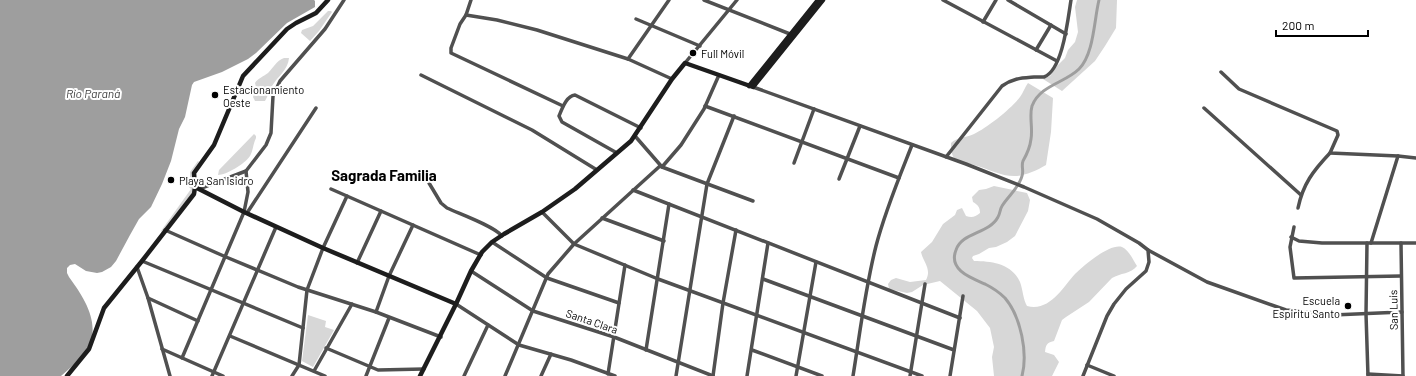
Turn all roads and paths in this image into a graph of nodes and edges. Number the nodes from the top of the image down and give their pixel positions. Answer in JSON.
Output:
{"nodes":[{"id":1,"x":328,"y":0,"type":"edge"},
{"id":2,"x":344,"y":0,"type":"edge"},
{"id":3,"x":471,"y":0,"type":"edge"},
{"id":4,"x":669,"y":0,"type":"edge"},
{"id":5,"x":704,"y":0,"type":"edge"},
{"id":6,"x":737,"y":0,"type":"edge"},
{"id":7,"x":818,"y":0,"type":"edge"},
{"id":8,"x":823,"y":0,"type":"edge"},
{"id":9,"x":944,"y":0,"type":"edge"},
{"id":10,"x":996,"y":0,"type":"edge"},
{"id":11,"x":1008,"y":0,"type":"edge"},
{"id":12,"x":1070,"y":0,"type":"edge"},
{"id":13,"x":949,"y":1,"type":"edge"},
{"id":14,"x":729,"y":10,"type":"junction"},
{"id":15,"x":466,"y":15,"type":"junction"},
{"id":16,"x":636,"y":19,"type":"dead end"},
{"id":17,"x":983,"y":22,"type":"junction"},
{"id":18,"x":651,"y":25,"type":"junction"},
{"id":19,"x":1051,"y":25,"type":"junction"},
{"id":20,"x":790,"y":34,"type":"junction"},
{"id":21,"x":1066,"y":34,"type":"junction"},
{"id":22,"x":700,"y":46,"type":"junction"},
{"id":23,"x":1036,"y":50,"type":"junction"},
{"id":24,"x":628,"y":59,"type":"junction"},
{"id":25,"x":1057,"y":61,"type":"junction"},
{"id":26,"x":685,"y":63,"type":"junction"},
{"id":27,"x":1221,"y":72,"type":"dead end"},
{"id":28,"x":421,"y":75,"type":"dead end"},
{"id":29,"x":719,"y":75,"type":"junction"},
{"id":30,"x":672,"y":79,"type":"junction"},
{"id":31,"x":751,"y":86,"type":"junction"},
{"id":32,"x":563,"y":106,"type":"junction"},
{"id":33,"x":705,"y":106,"type":"junction"},
{"id":34,"x":316,"y":108,"type":"dead end"},
{"id":35,"x":1204,"y":108,"type":"dead end"},
{"id":36,"x":814,"y":110,"type":"junction"},
{"id":37,"x":734,"y":116,"type":"junction"},
{"id":38,"x":860,"y":126,"type":"junction"},
{"id":39,"x":641,"y":128,"type":"junction"},
{"id":40,"x":635,"y":136,"type":"junction"},
{"id":41,"x":802,"y":142,"type":"junction"},
{"id":42,"x":912,"y":145,"type":"junction"},
{"id":43,"x":617,"y":153,"type":"junction"},
{"id":44,"x":1330,"y":153,"type":"junction"},
{"id":45,"x":1398,"y":156,"type":"junction"},
{"id":46,"x":946,"y":157,"type":"junction"},
{"id":47,"x":1416,"y":158,"type":"edge"},
{"id":48,"x":847,"y":159,"type":"junction"},
{"id":49,"x":794,"y":163,"type":"dead end"},
{"id":50,"x":662,"y":167,"type":"junction"},
{"id":51,"x":597,"y":170,"type":"junction"},
{"id":52,"x":246,"y":171,"type":"junction"},
{"id":53,"x":899,"y":178,"type":"junction"},
{"id":54,"x":839,"y":179,"type":"dead end"},
{"id":55,"x":429,"y":183,"type":"dead end"},
{"id":56,"x":707,"y":184,"type":"junction"},
{"id":57,"x":197,"y":188,"type":"junction"},
{"id":58,"x":331,"y":189,"type":"dead end"},
{"id":59,"x":633,"y":190,"type":"junction"},
{"id":60,"x":1301,"y":195,"type":"junction"},
{"id":61,"x":347,"y":196,"type":"junction"},
{"id":62,"x":753,"y":201,"type":"dead end"},
{"id":63,"x":669,"y":204,"type":"junction"},
{"id":64,"x":1298,"y":208,"type":"dead end"},
{"id":65,"x":381,"y":211,"type":"junction"},
{"id":66,"x":245,"y":212,"type":"junction"},
{"id":67,"x":542,"y":212,"type":"junction"},
{"id":68,"x":702,"y":217,"type":"junction"},
{"id":69,"x":602,"y":218,"type":"junction"},
{"id":70,"x":413,"y":225,"type":"junction"},
{"id":71,"x":276,"y":226,"type":"junction"},
{"id":72,"x":1294,"y":227,"type":"dead end"},
{"id":73,"x":165,"y":230,"type":"junction"},
{"id":74,"x":736,"y":230,"type":"junction"},
{"id":75,"x":502,"y":236,"type":"junction"},
{"id":76,"x":1291,"y":236,"type":"junction"},
{"id":77,"x":664,"y":240,"type":"junction"},
{"id":78,"x":492,"y":242,"type":"junction"},
{"id":79,"x":768,"y":243,"type":"junction"},
{"id":80,"x":1369,"y":243,"type":"junction"},
{"id":81,"x":1401,"y":243,"type":"junction"},
{"id":82,"x":1416,"y":243,"type":"edge"},
{"id":83,"x":574,"y":244,"type":"junction"},
{"id":84,"x":323,"y":248,"type":"junction"},
{"id":85,"x":1148,"y":250,"type":"junction"},
{"id":86,"x":481,"y":255,"type":"junction"},
{"id":87,"x":226,"y":257,"type":"junction"},
{"id":88,"x":142,"y":261,"type":"junction"},
{"id":89,"x":816,"y":262,"type":"junction"},
{"id":90,"x":357,"y":263,"type":"junction"},
{"id":91,"x":625,"y":265,"type":"junction"},
{"id":92,"x":137,"y":267,"type":"junction"},
{"id":93,"x":257,"y":270,"type":"junction"},
{"id":94,"x":471,"y":271,"type":"junction"},
{"id":95,"x":389,"y":276,"type":"junction"},
{"id":96,"x":1402,"y":276,"type":"junction"},
{"id":97,"x":1366,"y":277,"type":"junction"},
{"id":98,"x":547,"y":278,"type":"junction"},
{"id":99,"x":658,"y":279,"type":"junction"},
{"id":100,"x":763,"y":279,"type":"junction"},
{"id":101,"x":868,"y":282,"type":"junction"},
{"id":102,"x":925,"y":284,"type":"dead end"},
{"id":103,"x":211,"y":289,"type":"junction"},
{"id":104,"x":307,"y":290,"type":"junction"},
{"id":105,"x":690,"y":290,"type":"junction"},
{"id":106,"x":810,"y":296,"type":"junction"},
{"id":107,"x":963,"y":296,"type":"dead end"},
{"id":108,"x":148,"y":298,"type":"junction"},
{"id":109,"x":244,"y":302,"type":"junction"},
{"id":110,"x":619,"y":303,"type":"junction"},
{"id":111,"x":722,"y":303,"type":"junction"},
{"id":112,"x":922,"y":303,"type":"junction"},
{"id":113,"x":352,"y":304,"type":"junction"},
{"id":114,"x":456,"y":304,"type":"junction"},
{"id":115,"x":533,"y":311,"type":"junction"},
{"id":116,"x":376,"y":312,"type":"junction"},
{"id":117,"x":1402,"y":312,"type":"junction"},
{"id":118,"x":1366,"y":314,"type":"junction"},
{"id":119,"x":757,"y":316,"type":"junction"},
{"id":120,"x":863,"y":316,"type":"junction"},
{"id":121,"x":389,"y":318,"type":"junction"},
{"id":122,"x":960,"y":318,"type":"junction"},
{"id":123,"x":198,"y":321,"type":"junction"},
{"id":124,"x":488,"y":326,"type":"junction"},
{"id":125,"x":303,"y":328,"type":"junction"},
{"id":126,"x":803,"y":332,"type":"junction"},
{"id":127,"x":917,"y":335,"type":"junction"},
{"id":128,"x":230,"y":336,"type":"junction"},
{"id":129,"x":441,"y":337,"type":"junction"},
{"id":130,"x":614,"y":337,"type":"junction"},
{"id":131,"x":519,"y":345,"type":"junction"},
{"id":132,"x":326,"y":348,"type":"junction"},
{"id":133,"x":162,"y":349,"type":"junction"},
{"id":134,"x":646,"y":350,"type":"junction"},
{"id":135,"x":752,"y":350,"type":"junction"},
{"id":136,"x":954,"y":350,"type":"junction"},
{"id":137,"x":857,"y":351,"type":"junction"},
{"id":138,"x":551,"y":354,"type":"junction"},
{"id":139,"x":182,"y":358,"type":"junction"},
{"id":140,"x":679,"y":362,"type":"junction"},
{"id":141,"x":299,"y":365,"type":"junction"},
{"id":142,"x":369,"y":366,"type":"junction"},
{"id":143,"x":1087,"y":366,"type":"junction"},
{"id":144,"x":797,"y":367,"type":"junction"},
{"id":145,"x":424,"y":369,"type":"junction"},
{"id":146,"x":910,"y":371,"type":"junction"},
{"id":147,"x":314,"y":372,"type":"junction"},
{"id":148,"x":213,"y":374,"type":"edge"},
{"id":149,"x":608,"y":374,"type":"junction"},
{"id":150,"x":1107,"y":375,"type":"edge"},
{"id":151,"x":1368,"y":375,"type":"edge"},
{"id":152,"x":67,"y":376,"type":"edge"},
{"id":153,"x":170,"y":376,"type":"edge"},
{"id":154,"x":223,"y":376,"type":"edge"},
{"id":155,"x":292,"y":376,"type":"edge"},
{"id":156,"x":324,"y":376,"type":"edge"},
{"id":157,"x":366,"y":376,"type":"edge"},
{"id":158,"x":420,"y":376,"type":"edge"},
{"id":159,"x":464,"y":376,"type":"edge"},
{"id":160,"x":505,"y":376,"type":"edge"},
{"id":161,"x":541,"y":376,"type":"edge"},
{"id":162,"x":615,"y":376,"type":"edge"},
{"id":163,"x":676,"y":376,"type":"edge"},
{"id":164,"x":713,"y":376,"type":"edge"},
{"id":165,"x":747,"y":376,"type":"edge"},
{"id":166,"x":796,"y":376,"type":"edge"},
{"id":167,"x":822,"y":376,"type":"edge"},
{"id":168,"x":853,"y":376,"type":"edge"},
{"id":169,"x":910,"y":376,"type":"edge"},
{"id":170,"x":922,"y":376,"type":"edge"},
{"id":171,"x":950,"y":376,"type":"edge"},
{"id":172,"x":1084,"y":376,"type":"edge"},
{"id":173,"x":1114,"y":376,"type":"edge"},
{"id":174,"x":1403,"y":376,"type":"edge"}],
"edges":[{"from":1,"to":57,"type":"main road"},
{"from":2,"to":52,"type":"street"},
{"from":3,"to":15,"type":"street"},
{"from":4,"to":18,"type":"street"},
{"from":5,"to":14,"type":"street"},
{"from":6,"to":14,"type":"street"},
{"from":7,"to":20,"type":"main road"},
{"from":8,"to":31,"type":"main road"},
{"from":9,"to":13,"type":"street"},
{"from":10,"to":17,"type":"street"},
{"from":11,"to":19,"type":"street"},
{"from":12,"to":21,"type":"street"},
{"from":13,"to":17,"type":"street"},
{"from":14,"to":20,"type":"street"},
{"from":14,"to":22,"type":"street"},
{"from":15,"to":24,"type":"street"},
{"from":15,"to":32,"type":"street"},
{"from":16,"to":18,"type":"street"},
{"from":17,"to":23,"type":"street"},
{"from":18,"to":22,"type":"street"},
{"from":18,"to":24,"type":"street"},
{"from":19,"to":21,"type":"street"},
{"from":19,"to":23,"type":"street"},
{"from":20,"to":31,"type":"main road"},
{"from":21,"to":25,"type":"street"},
{"from":22,"to":26,"type":"street"},
{"from":23,"to":25,"type":"street"},
{"from":24,"to":30,"type":"street"},
{"from":25,"to":46,"type":"street"},
{"from":26,"to":29,"type":"main road"},
{"from":26,"to":30,"type":"main road"},
{"from":27,"to":44,"type":"street"},
{"from":28,"to":51,"type":"street"},
{"from":29,"to":31,"type":"main road"},
{"from":29,"to":33,"type":"street"},
{"from":30,"to":39,"type":"main road"},
{"from":31,"to":36,"type":"street"},
{"from":32,"to":39,"type":"street"},
{"from":32,"to":43,"type":"street"},
{"from":33,"to":37,"type":"street"},
{"from":33,"to":50,"type":"street"},
{"from":34,"to":66,"type":"street"},
{"from":35,"to":60,"type":"street"},
{"from":36,"to":38,"type":"street"},
{"from":36,"to":41,"type":"street"},
{"from":37,"to":41,"type":"street"},
{"from":37,"to":56,"type":"street"},
{"from":38,"to":42,"type":"street"},
{"from":38,"to":48,"type":"street"},
{"from":39,"to":40,"type":"main road"},
{"from":40,"to":43,"type":"main road"},
{"from":40,"to":50,"type":"street"},
{"from":41,"to":48,"type":"street"},
{"from":41,"to":49,"type":"street"},
{"from":42,"to":46,"type":"street"},
{"from":42,"to":53,"type":"street"},
{"from":43,"to":51,"type":"main road"},
{"from":44,"to":45,"type":"street"},
{"from":44,"to":60,"type":"street"},
{"from":45,"to":47,"type":"street"},
{"from":45,"to":80,"type":"street"},
{"from":46,"to":85,"type":"street"},
{"from":48,"to":53,"type":"street"},
{"from":48,"to":54,"type":"street"},
{"from":50,"to":56,"type":"street"},
{"from":50,"to":59,"type":"street"},
{"from":51,"to":67,"type":"main road"},
{"from":52,"to":57,"type":"street"},
{"from":52,"to":66,"type":"street"},
{"from":53,"to":101,"type":"street"},
{"from":55,"to":75,"type":"street"},
{"from":56,"to":62,"type":"street"},
{"from":56,"to":68,"type":"street"},
{"from":57,"to":66,"type":"main road"},
{"from":57,"to":73,"type":"main road"},
{"from":58,"to":61,"type":"street"},
{"from":59,"to":63,"type":"street"},
{"from":59,"to":69,"type":"street"},
{"from":60,"to":64,"type":"street"},
{"from":61,"to":65,"type":"street"},
{"from":61,"to":84,"type":"street"},
{"from":63,"to":68,"type":"street"},
{"from":63,"to":77,"type":"street"},
{"from":65,"to":70,"type":"street"},
{"from":65,"to":90,"type":"street"},
{"from":66,"to":71,"type":"main road"},
{"from":66,"to":87,"type":"street"},
{"from":67,"to":75,"type":"main road"},
{"from":67,"to":83,"type":"street"},
{"from":68,"to":74,"type":"street"},
{"from":68,"to":105,"type":"street"},
{"from":69,"to":77,"type":"street"},
{"from":69,"to":83,"type":"street"},
{"from":70,"to":86,"type":"street"},
{"from":70,"to":95,"type":"street"},
{"from":71,"to":84,"type":"main road"},
{"from":71,"to":93,"type":"street"},
{"from":72,"to":76,"type":"street"},
{"from":73,"to":87,"type":"street"},
{"from":73,"to":88,"type":"main road"},
{"from":74,"to":79,"type":"street"},
{"from":74,"to":111,"type":"street"},
{"from":75,"to":78,"type":"main road"},
{"from":76,"to":80,"type":"street"},
{"from":76,"to":97,"type":"street"},
{"from":77,"to":99,"type":"street"},
{"from":78,"to":86,"type":"main road"},
{"from":78,"to":98,"type":"street"},
{"from":79,"to":89,"type":"street"},
{"from":79,"to":100,"type":"street"},
{"from":80,"to":81,"type":"street"},
{"from":80,"to":97,"type":"street"},
{"from":81,"to":82,"type":"street"},
{"from":81,"to":96,"type":"street","name":"San Luis"},
{"from":83,"to":91,"type":"street"},
{"from":83,"to":98,"type":"street"},
{"from":84,"to":90,"type":"main road"},
{"from":84,"to":104,"type":"street"},
{"from":85,"to":118,"type":"street"},
{"from":85,"to":143,"type":"street"},
{"from":86,"to":94,"type":"main road"},
{"from":87,"to":93,"type":"street"},
{"from":87,"to":103,"type":"street"},
{"from":88,"to":92,"type":"main road"},
{"from":88,"to":103,"type":"street"},
{"from":89,"to":101,"type":"street"},
{"from":89,"to":106,"type":"street"},
{"from":90,"to":95,"type":"main road"},
{"from":91,"to":99,"type":"street"},
{"from":91,"to":110,"type":"street"},
{"from":92,"to":108,"type":"street"},
{"from":92,"to":152,"type":"main road"},
{"from":93,"to":104,"type":"street"},
{"from":93,"to":109,"type":"street"},
{"from":94,"to":114,"type":"main road"},
{"from":94,"to":115,"type":"street","name":"Santa Clara"},
{"from":95,"to":114,"type":"main road"},
{"from":95,"to":116,"type":"street"},
{"from":96,"to":97,"type":"street"},
{"from":96,"to":117,"type":"street","name":"San Luis"},
{"from":97,"to":118,"type":"street"},
{"from":98,"to":110,"type":"street"},
{"from":98,"to":115,"type":"street"},
{"from":99,"to":105,"type":"street"},
{"from":99,"to":134,"type":"street"},
{"from":100,"to":106,"type":"street"},
{"from":100,"to":119,"type":"street"},
{"from":101,"to":112,"type":"street"},
{"from":101,"to":120,"type":"street"},
{"from":102,"to":112,"type":"street"},
{"from":103,"to":109,"type":"street"},
{"from":103,"to":123,"type":"street"},
{"from":104,"to":113,"type":"street"},
{"from":104,"to":125,"type":"street"},
{"from":105,"to":111,"type":"street"},
{"from":105,"to":140,"type":"street"},
{"from":106,"to":120,"type":"street"},
{"from":106,"to":126,"type":"street"},
{"from":107,"to":122,"type":"street"},
{"from":108,"to":123,"type":"street"},
{"from":108,"to":133,"type":"street"},
{"from":109,"to":125,"type":"street"},
{"from":109,"to":128,"type":"street"},
{"from":110,"to":130,"type":"street"},
{"from":111,"to":119,"type":"street"},
{"from":111,"to":164,"type":"street"},
{"from":112,"to":122,"type":"street"},
{"from":112,"to":127,"type":"street"},
{"from":113,"to":116,"type":"street"},
{"from":113,"to":132,"type":"street"},
{"from":114,"to":124,"type":"street"},
{"from":114,"to":129,"type":"main road"},
{"from":115,"to":130,"type":"street","name":"Santa Clara"},
{"from":115,"to":131,"type":"street"},
{"from":116,"to":121,"type":"street"},
{"from":117,"to":118,"type":"street"},
{"from":117,"to":174,"type":"street","name":"San Luis"},
{"from":118,"to":151,"type":"street"},
{"from":119,"to":126,"type":"street"},
{"from":119,"to":135,"type":"street"},
{"from":120,"to":127,"type":"street"},
{"from":120,"to":137,"type":"street"},
{"from":121,"to":129,"type":"street"},
{"from":121,"to":142,"type":"street"},
{"from":122,"to":136,"type":"street"},
{"from":123,"to":139,"type":"street"},
{"from":124,"to":131,"type":"street"},
{"from":124,"to":159,"type":"street"},
{"from":125,"to":141,"type":"street"},
{"from":126,"to":137,"type":"street"},
{"from":126,"to":144,"type":"street"},
{"from":127,"to":136,"type":"street"},
{"from":127,"to":146,"type":"street"},
{"from":128,"to":141,"type":"street"},
{"from":128,"to":148,"type":"street"},
{"from":129,"to":145,"type":"main road"},
{"from":130,"to":134,"type":"street","name":"Santa Clara"},
{"from":130,"to":149,"type":"street"},
{"from":131,"to":138,"type":"street"},
{"from":131,"to":160,"type":"street"},
{"from":132,"to":142,"type":"street"},
{"from":132,"to":147,"type":"street"},
{"from":133,"to":139,"type":"street"},
{"from":133,"to":153,"type":"street"},
{"from":134,"to":140,"type":"street","name":"Santa Clara"},
{"from":135,"to":144,"type":"street"},
{"from":135,"to":165,"type":"street"},
{"from":136,"to":171,"type":"street"},
{"from":137,"to":146,"type":"street"},
{"from":137,"to":168,"type":"street"},
{"from":138,"to":149,"type":"street"},
{"from":138,"to":161,"type":"street"},
{"from":139,"to":148,"type":"street"},
{"from":140,"to":163,"type":"street"},
{"from":140,"to":164,"type":"street","name":"Santa Clara"},
{"from":141,"to":147,"type":"street"},
{"from":141,"to":155,"type":"street"},
{"from":142,"to":145,"type":"street"},
{"from":142,"to":157,"type":"street"},
{"from":143,"to":150,"type":"street"},
{"from":143,"to":172,"type":"street"},
{"from":144,"to":166,"type":"street"},
{"from":144,"to":167,"type":"street"},
{"from":145,"to":158,"type":"main road"},
{"from":146,"to":169,"type":"street"},
{"from":146,"to":170,"type":"street"},
{"from":147,"to":156,"type":"street"},
{"from":148,"to":154,"type":"street"},
{"from":149,"to":162,"type":"street"},
{"from":150,"to":173,"type":"street"},
{"from":151,"to":174,"type":"street"}]}
